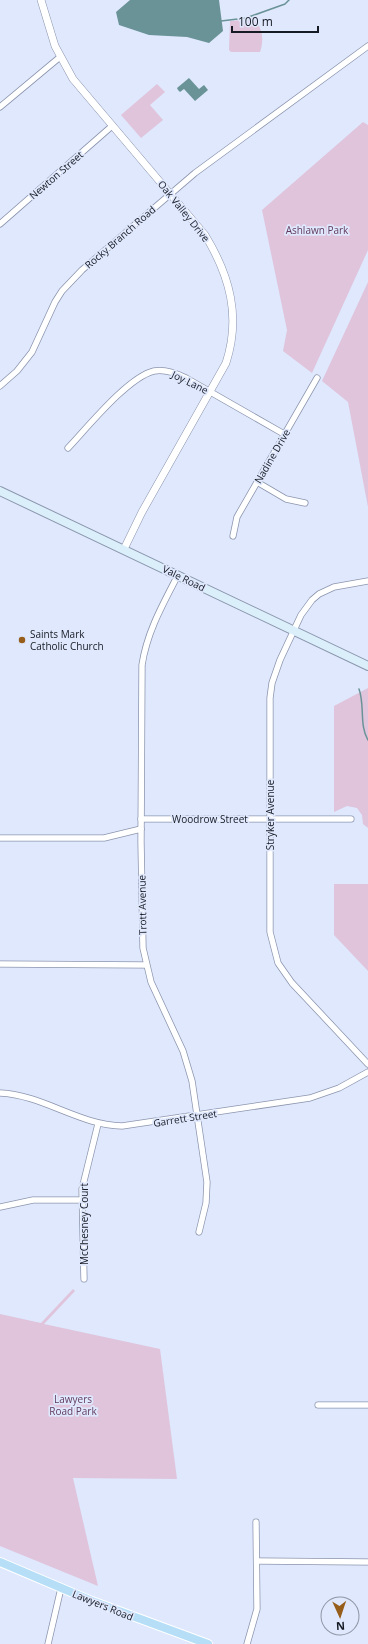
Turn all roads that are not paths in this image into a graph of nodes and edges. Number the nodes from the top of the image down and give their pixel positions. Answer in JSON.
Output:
{"nodes":[{"id":1,"x":40,"y":0,"type":"edge"},
{"id":2,"x":368,"y":46,"type":"edge"},
{"id":3,"x":60,"y":57,"type":"junction"},
{"id":4,"x":1,"y":104,"type":"edge"},
{"id":5,"x":112,"y":126,"type":"junction"},
{"id":6,"x":170,"y":193,"type":"junction"},
{"id":7,"x":0,"y":224,"type":"edge"},
{"id":8,"x":317,"y":378,"type":"dead end"},
{"id":9,"x":0,"y":386,"type":"edge"},
{"id":10,"x":211,"y":392,"type":"junction"},
{"id":11,"x":284,"y":434,"type":"junction"},
{"id":12,"x":68,"y":448,"type":"dead end"},
{"id":13,"x":257,"y":482,"type":"junction"},
{"id":14,"x":0,"y":491,"type":"edge"},
{"id":15,"x":306,"y":503,"type":"dead end"},
{"id":16,"x":233,"y":536,"type":"dead end"},
{"id":17,"x":124,"y":549,"type":"junction"},
{"id":18,"x":178,"y":575,"type":"junction"},
{"id":19,"x":368,"y":581,"type":"edge"},
{"id":20,"x":294,"y":630,"type":"junction"},
{"id":21,"x":368,"y":666,"type":"edge"},
{"id":22,"x":141,"y":819,"type":"junction"},
{"id":23,"x":270,"y":819,"type":"junction"},
{"id":24,"x":351,"y":819,"type":"dead end"},
{"id":25,"x":141,"y":828,"type":"junction"},
{"id":26,"x":0,"y":838,"type":"edge"},
{"id":27,"x":0,"y":964,"type":"edge"},
{"id":28,"x":146,"y":965,"type":"junction"},
{"id":29,"x":368,"y":1064,"type":"edge"},
{"id":30,"x":368,"y":1072,"type":"edge"},
{"id":31,"x":0,"y":1093,"type":"edge"},
{"id":32,"x":197,"y":1116,"type":"junction"},
{"id":33,"x":98,"y":1124,"type":"junction"},
{"id":34,"x":82,"y":1200,"type":"junction"},
{"id":35,"x":0,"y":1207,"type":"edge"},
{"id":36,"x":199,"y":1232,"type":"dead end"},
{"id":37,"x":84,"y":1279,"type":"dead end"},
{"id":38,"x":368,"y":1405,"type":"edge"},
{"id":39,"x":318,"y":1406,"type":"dead end"},
{"id":40,"x":256,"y":1522,"type":"dead end"},
{"id":41,"x":257,"y":1561,"type":"junction"},
{"id":42,"x":0,"y":1562,"type":"edge"},
{"id":43,"x":368,"y":1562,"type":"edge"},
{"id":44,"x":61,"y":1588,"type":"junction"},
{"id":45,"x":48,"y":1644,"type":"edge"},
{"id":46,"x":208,"y":1644,"type":"edge"},
{"id":47,"x":247,"y":1644,"type":"edge"}],
"edges":[{"from":1,"to":3,"type":"street","name":"Oak Valley Drive"},
{"from":2,"to":6,"type":"street","name":"Rocky Branch Road"},
{"from":3,"to":4,"type":"street"},
{"from":3,"to":5,"type":"street","name":"Oak Valley Drive"},
{"from":5,"to":6,"type":"street","name":"Oak Valley Drive"},
{"from":5,"to":7,"type":"street","name":"Newton Street"},
{"from":6,"to":9,"type":"street","name":"Rocky Branch Road"},
{"from":6,"to":10,"type":"street","name":"Oak Valley Drive"},
{"from":8,"to":11,"type":"street","name":"Nadine Drive"},
{"from":10,"to":11,"type":"street","name":"Joy Lane"},
{"from":10,"to":12,"type":"street","name":"Joy Lane"},
{"from":10,"to":17,"type":"street","name":"Oak Valley Drive"},
{"from":11,"to":13,"type":"street","name":"Nadine Drive"},
{"from":13,"to":15,"type":"street"},
{"from":13,"to":16,"type":"street","name":"Nadine Drive"},
{"from":14,"to":17,"type":"main road","name":"Vale Road"},
{"from":17,"to":18,"type":"main road","name":"Vale Road"},
{"from":18,"to":20,"type":"main road","name":"Vale Road"},
{"from":18,"to":22,"type":"street","name":"Trott Avenue"},
{"from":19,"to":20,"type":"street","name":"Stryker Avenue"},
{"from":20,"to":21,"type":"main road","name":"Vale Road"},
{"from":20,"to":23,"type":"street","name":"Stryker Avenue"},
{"from":22,"to":23,"type":"street","name":"Woodrow Street"},
{"from":22,"to":25,"type":"street","name":"Trott Avenue"},
{"from":23,"to":24,"type":"street","name":"Woodrow Street"},
{"from":23,"to":29,"type":"street","name":"Stryker Avenue"},
{"from":25,"to":26,"type":"street"},
{"from":25,"to":28,"type":"street","name":"Trott Avenue"},
{"from":27,"to":28,"type":"street"},
{"from":28,"to":32,"type":"street","name":"Trott Avenue"},
{"from":30,"to":32,"type":"street","name":"Garrett Street"},
{"from":31,"to":33,"type":"street","name":"Garrett Street"},
{"from":32,"to":33,"type":"street","name":"Garrett Street"},
{"from":32,"to":36,"type":"street","name":"Trott Avenue"},
{"from":33,"to":34,"type":"street","name":"McChesney Court"},
{"from":34,"to":35,"type":"street"},
{"from":34,"to":37,"type":"street","name":"McChesney Court"},
{"from":38,"to":39,"type":"street"},
{"from":40,"to":41,"type":"street"},
{"from":41,"to":43,"type":"street"},
{"from":41,"to":47,"type":"street"},
{"from":42,"to":44,"type":"main road","name":"Lawyers Road"},
{"from":44,"to":45,"type":"street"},
{"from":44,"to":46,"type":"main road","name":"Lawyers Road"}]}
